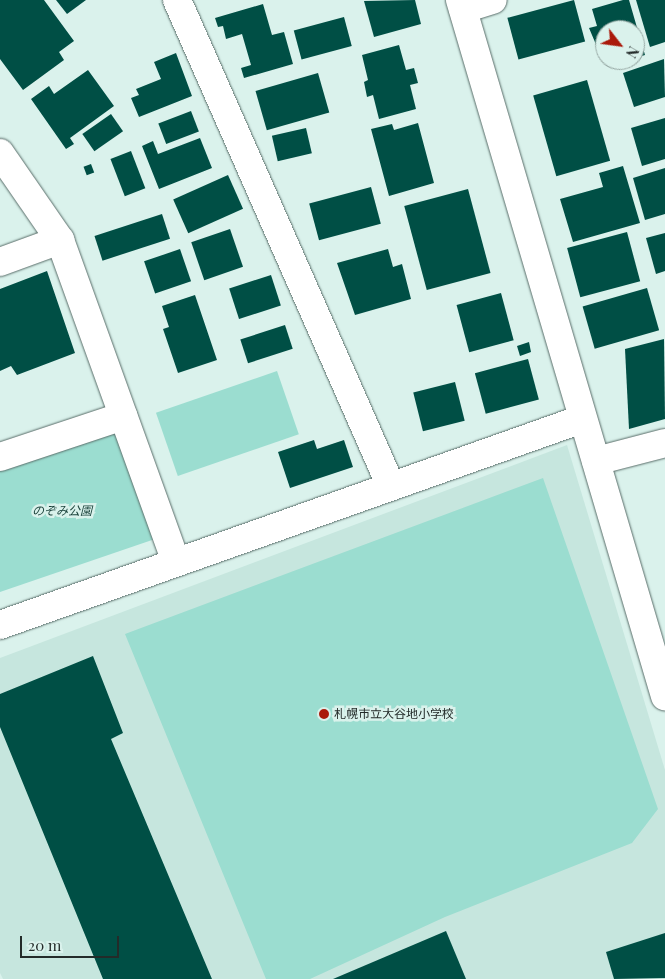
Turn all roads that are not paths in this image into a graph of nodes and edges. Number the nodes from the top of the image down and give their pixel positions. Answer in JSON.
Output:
{"nodes":[{"id":1,"x":177,"y":0,"type":"edge"},
{"id":2,"x":493,"y":0,"type":"edge"},
{"id":3,"x":461,"y":4,"type":"edge"},
{"id":4,"x":0,"y":153,"type":"edge"},
{"id":5,"x":60,"y":240,"type":"junction"},
{"id":6,"x":0,"y":262,"type":"edge"},
{"id":7,"x":123,"y":416,"type":"junction"},
{"id":8,"x":582,"y":418,"type":"junction"},
{"id":9,"x":665,"y":443,"type":"edge"},
{"id":10,"x":0,"y":457,"type":"edge"},
{"id":11,"x":596,"y":461,"type":"junction"},
{"id":12,"x":390,"y":484,"type":"junction"},
{"id":13,"x":176,"y":562,"type":"junction"},
{"id":14,"x":0,"y":625,"type":"edge"},
{"id":15,"x":665,"y":696,"type":"edge"}],
"edges":[{"from":1,"to":12,"type":"street"},
{"from":2,"to":3,"type":"street"},
{"from":3,"to":8,"type":"street"},
{"from":4,"to":5,"type":"street"},
{"from":5,"to":6,"type":"street"},
{"from":5,"to":7,"type":"street"},
{"from":7,"to":10,"type":"street"},
{"from":7,"to":13,"type":"street"},
{"from":8,"to":11,"type":"street"},
{"from":8,"to":12,"type":"street"},
{"from":9,"to":11,"type":"street"},
{"from":11,"to":15,"type":"street"},
{"from":12,"to":13,"type":"street"},
{"from":13,"to":14,"type":"street"}]}
